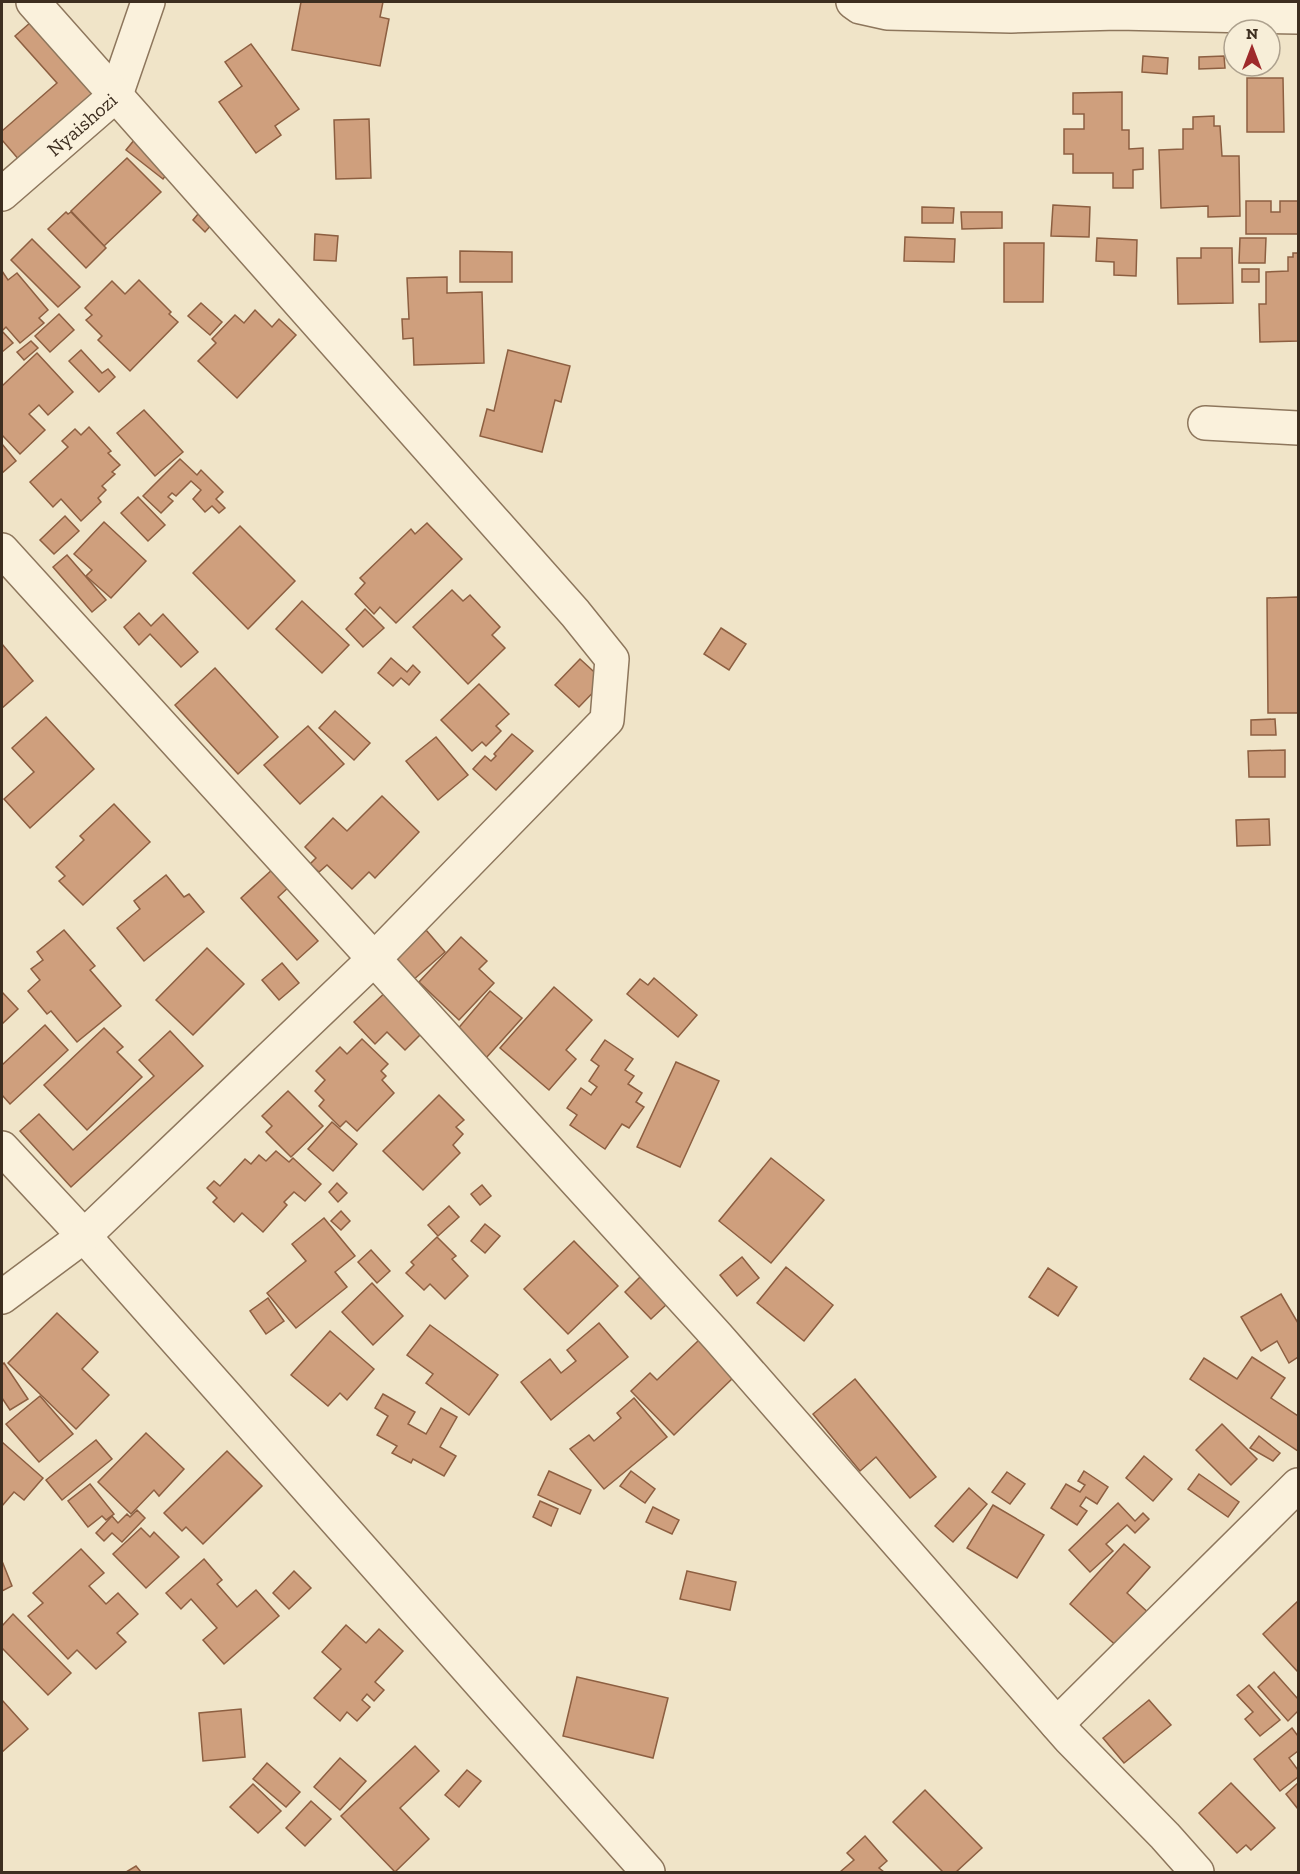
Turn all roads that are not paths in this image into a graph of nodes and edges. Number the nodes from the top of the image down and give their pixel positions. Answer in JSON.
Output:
{"nodes":[{"id":1,"x":33,"y":2,"type":"edge"},
{"id":2,"x":148,"y":2,"type":"edge"},
{"id":3,"x":854,"y":2,"type":"edge"},
{"id":4,"x":1299,"y":17,"type":"edge"},
{"id":5,"x":116,"y":94,"type":"junction"},
{"id":6,"x":2,"y":194,"type":"edge"},
{"id":7,"x":1205,"y":423,"type":"dead end"},
{"id":8,"x":1299,"y":428,"type":"edge"},
{"id":9,"x":2,"y":550,"type":"edge"},
{"id":10,"x":374,"y":958,"type":"junction"},
{"id":11,"x":2,"y":1148,"type":"edge"},
{"id":12,"x":84,"y":1236,"type":"junction"},
{"id":13,"x":2,"y":1298,"type":"edge"},
{"id":14,"x":1299,"y":1485,"type":"edge"},
{"id":15,"x":1057,"y":1724,"type":"junction"},
{"id":16,"x":648,"y":1872,"type":"edge"},
{"id":17,"x":1197,"y":1872,"type":"edge"}],
"edges":[{"from":1,"to":5,"type":"street"},
{"from":2,"to":5,"type":"street","name":"Nyaishozi"},
{"from":3,"to":4,"type":"street"},
{"from":5,"to":6,"type":"street","name":"Nyaishozi"},
{"from":5,"to":10,"type":"street"},
{"from":7,"to":8,"type":"street"},
{"from":9,"to":10,"type":"street"},
{"from":10,"to":12,"type":"street"},
{"from":10,"to":15,"type":"street"},
{"from":11,"to":12,"type":"street"},
{"from":12,"to":13,"type":"street"},
{"from":12,"to":16,"type":"street"},
{"from":14,"to":15,"type":"street"},
{"from":15,"to":17,"type":"street"}]}
